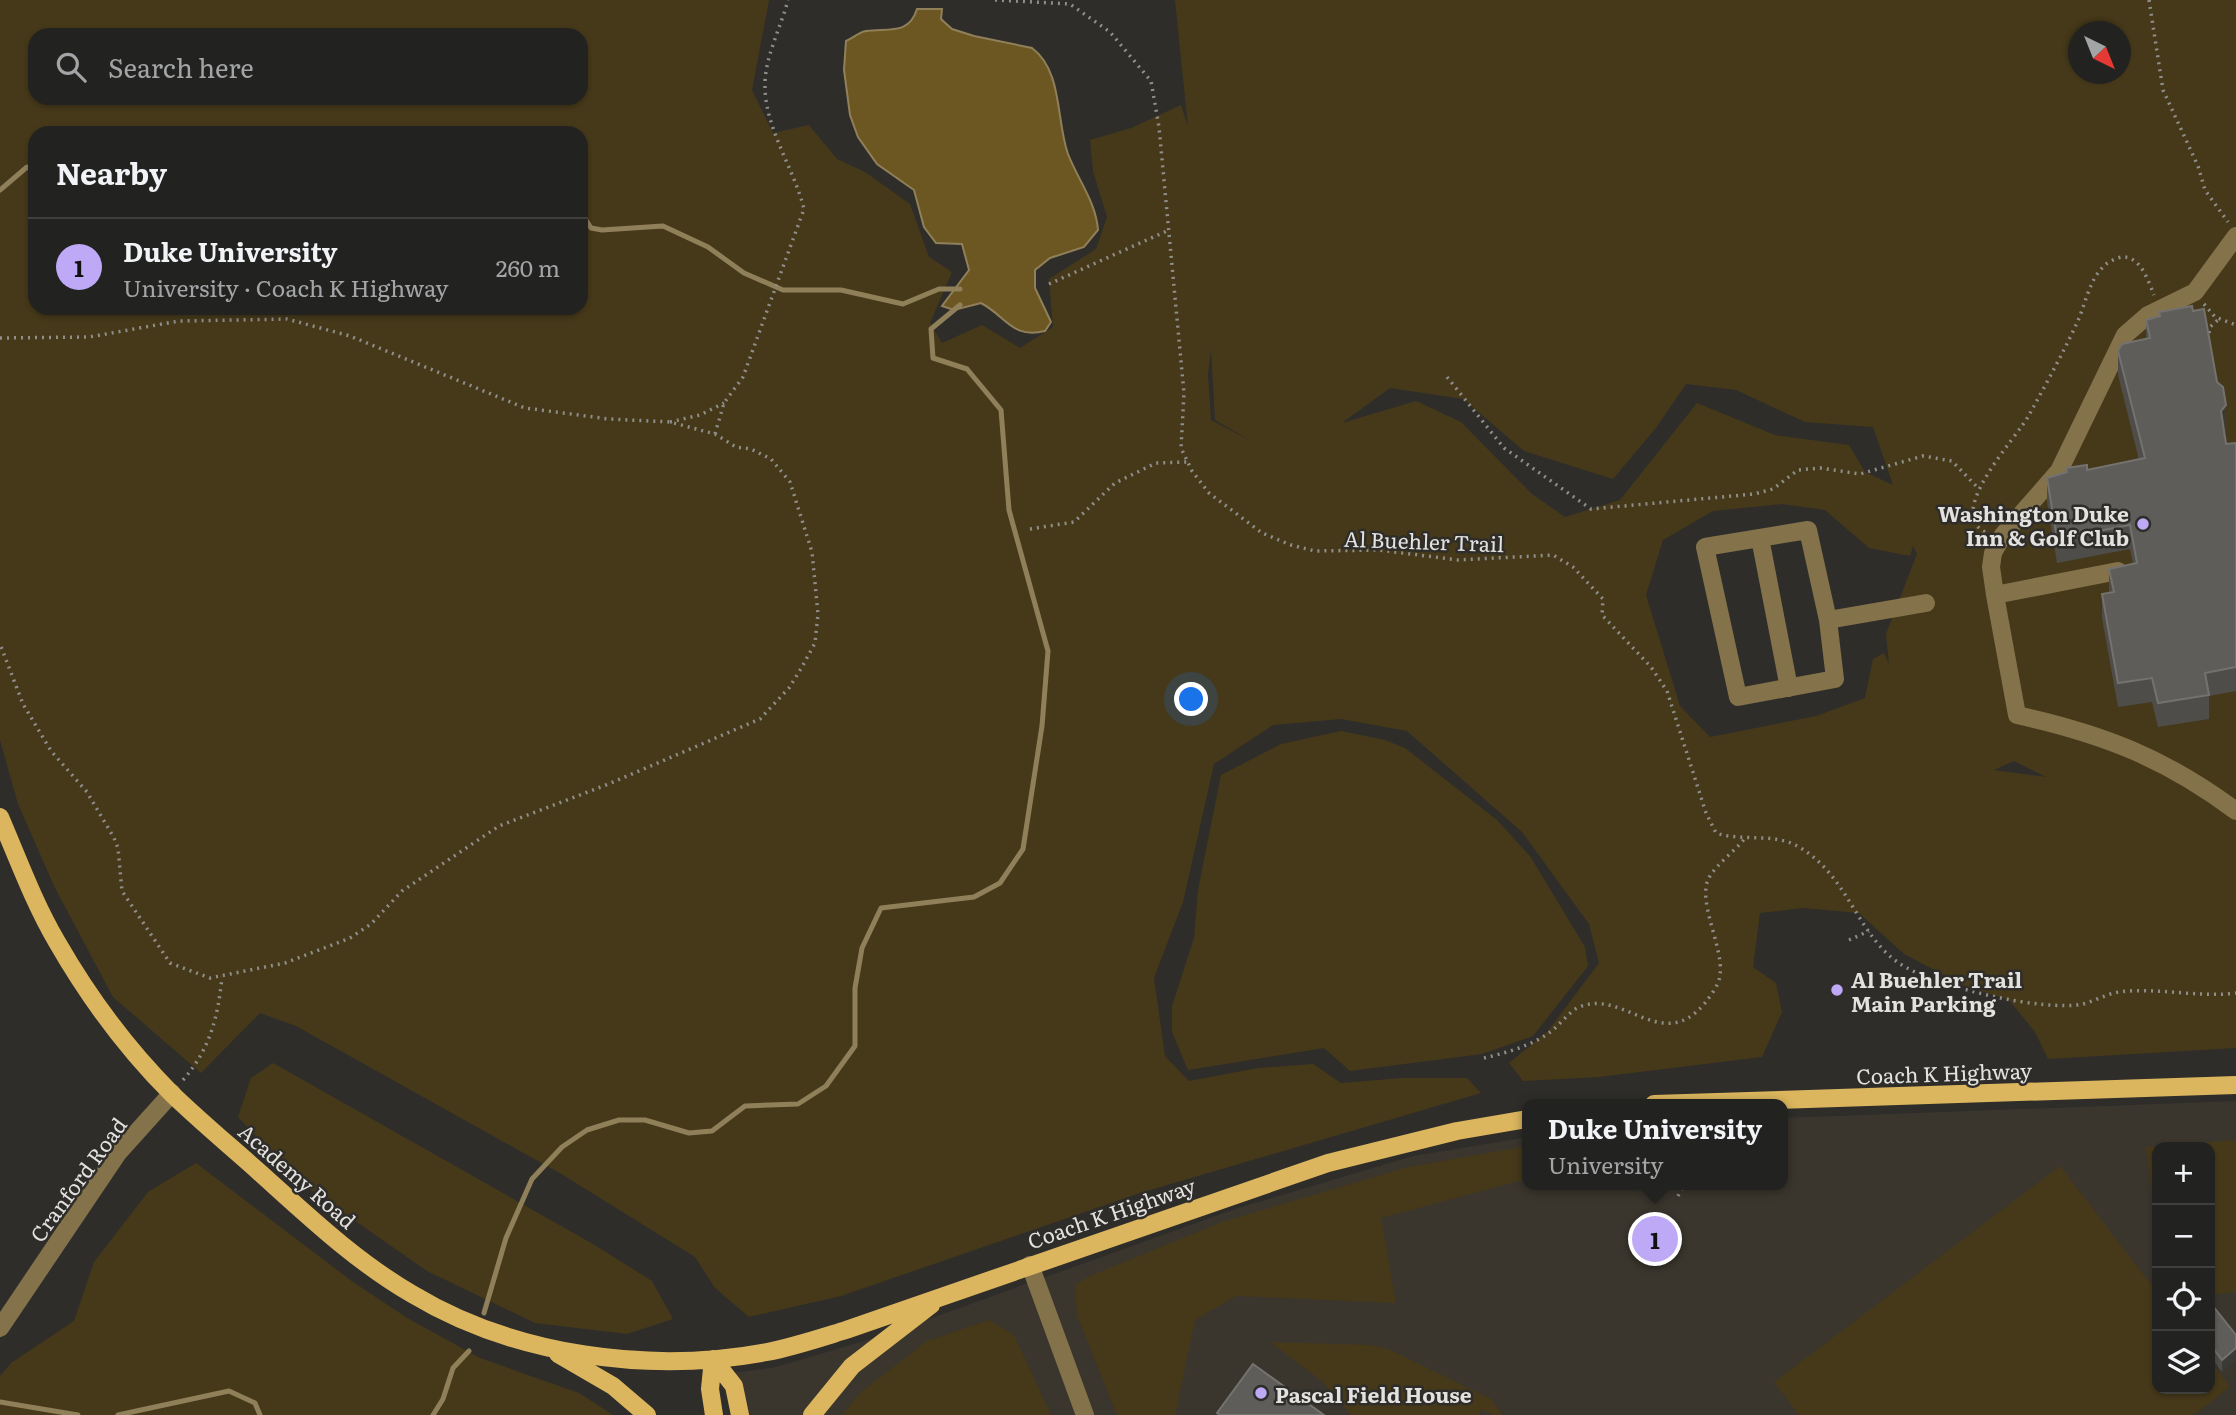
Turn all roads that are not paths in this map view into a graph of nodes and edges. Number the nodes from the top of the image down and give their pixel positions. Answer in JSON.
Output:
{"nodes":[{"id":1,"x":2233,"y":230,"type":"edge"},
{"id":2,"x":1760,"y":538,"type":"junction"},
{"id":3,"x":2118,"y":571,"type":"edge"},
{"id":4,"x":1995,"y":596,"type":"junction"},
{"id":5,"x":1926,"y":603,"type":"dead end"},
{"id":6,"x":1828,"y":620,"type":"junction"},
{"id":7,"x":1788,"y":688,"type":"junction"},
{"id":8,"x":2236,"y":811,"type":"edge"},
{"id":9,"x":0,"y":817,"type":"edge"},
{"id":10,"x":2236,"y":1085,"type":"edge"},
{"id":11,"x":172,"y":1093,"type":"junction"},
{"id":12,"x":1788,"y":1100,"type":"edge"},
{"id":13,"x":1522,"y":1120,"type":"edge"},
{"id":14,"x":1030,"y":1265,"type":"junction"},
{"id":15,"x":945,"y":1294,"type":"junction"},
{"id":16,"x":0,"y":1328,"type":"edge"},
{"id":17,"x":546,"y":1347,"type":"junction"},
{"id":18,"x":713,"y":1359,"type":"junction"},
{"id":19,"x":647,"y":1415,"type":"edge"},
{"id":20,"x":714,"y":1415,"type":"edge"},
{"id":21,"x":740,"y":1415,"type":"edge"},
{"id":22,"x":812,"y":1415,"type":"edge"},
{"id":23,"x":1085,"y":1415,"type":"edge"}],
"edges":[{"from":1,"to":4,"type":"street"},
{"from":2,"to":6,"type":"street"},
{"from":2,"to":7,"type":"street"},
{"from":2,"to":7,"type":"street"},
{"from":3,"to":4,"type":"street"},
{"from":4,"to":8,"type":"street"},
{"from":5,"to":6,"type":"street"},
{"from":6,"to":7,"type":"street"},
{"from":9,"to":11,"type":"main road","name":"Academy Road"},
{"from":10,"to":12,"type":"main road","name":"Coach K Highway"},
{"from":11,"to":16,"type":"street","name":"Cranford Road"},
{"from":11,"to":17,"type":"main road","name":"Academy Road"},
{"from":13,"to":14,"type":"main road","name":"Coach K Highway"},
{"from":14,"to":15,"type":"main road","name":"Coach K Highway"},
{"from":14,"to":23,"type":"street"},
{"from":15,"to":18,"type":"main road","name":"Coach K Highway"},
{"from":15,"to":22,"type":"main road"},
{"from":17,"to":18,"type":"main road","name":"Academy Road"},
{"from":17,"to":19,"type":"main road"},
{"from":18,"to":20,"type":"main road"},
{"from":18,"to":21,"type":"main road"}]}
